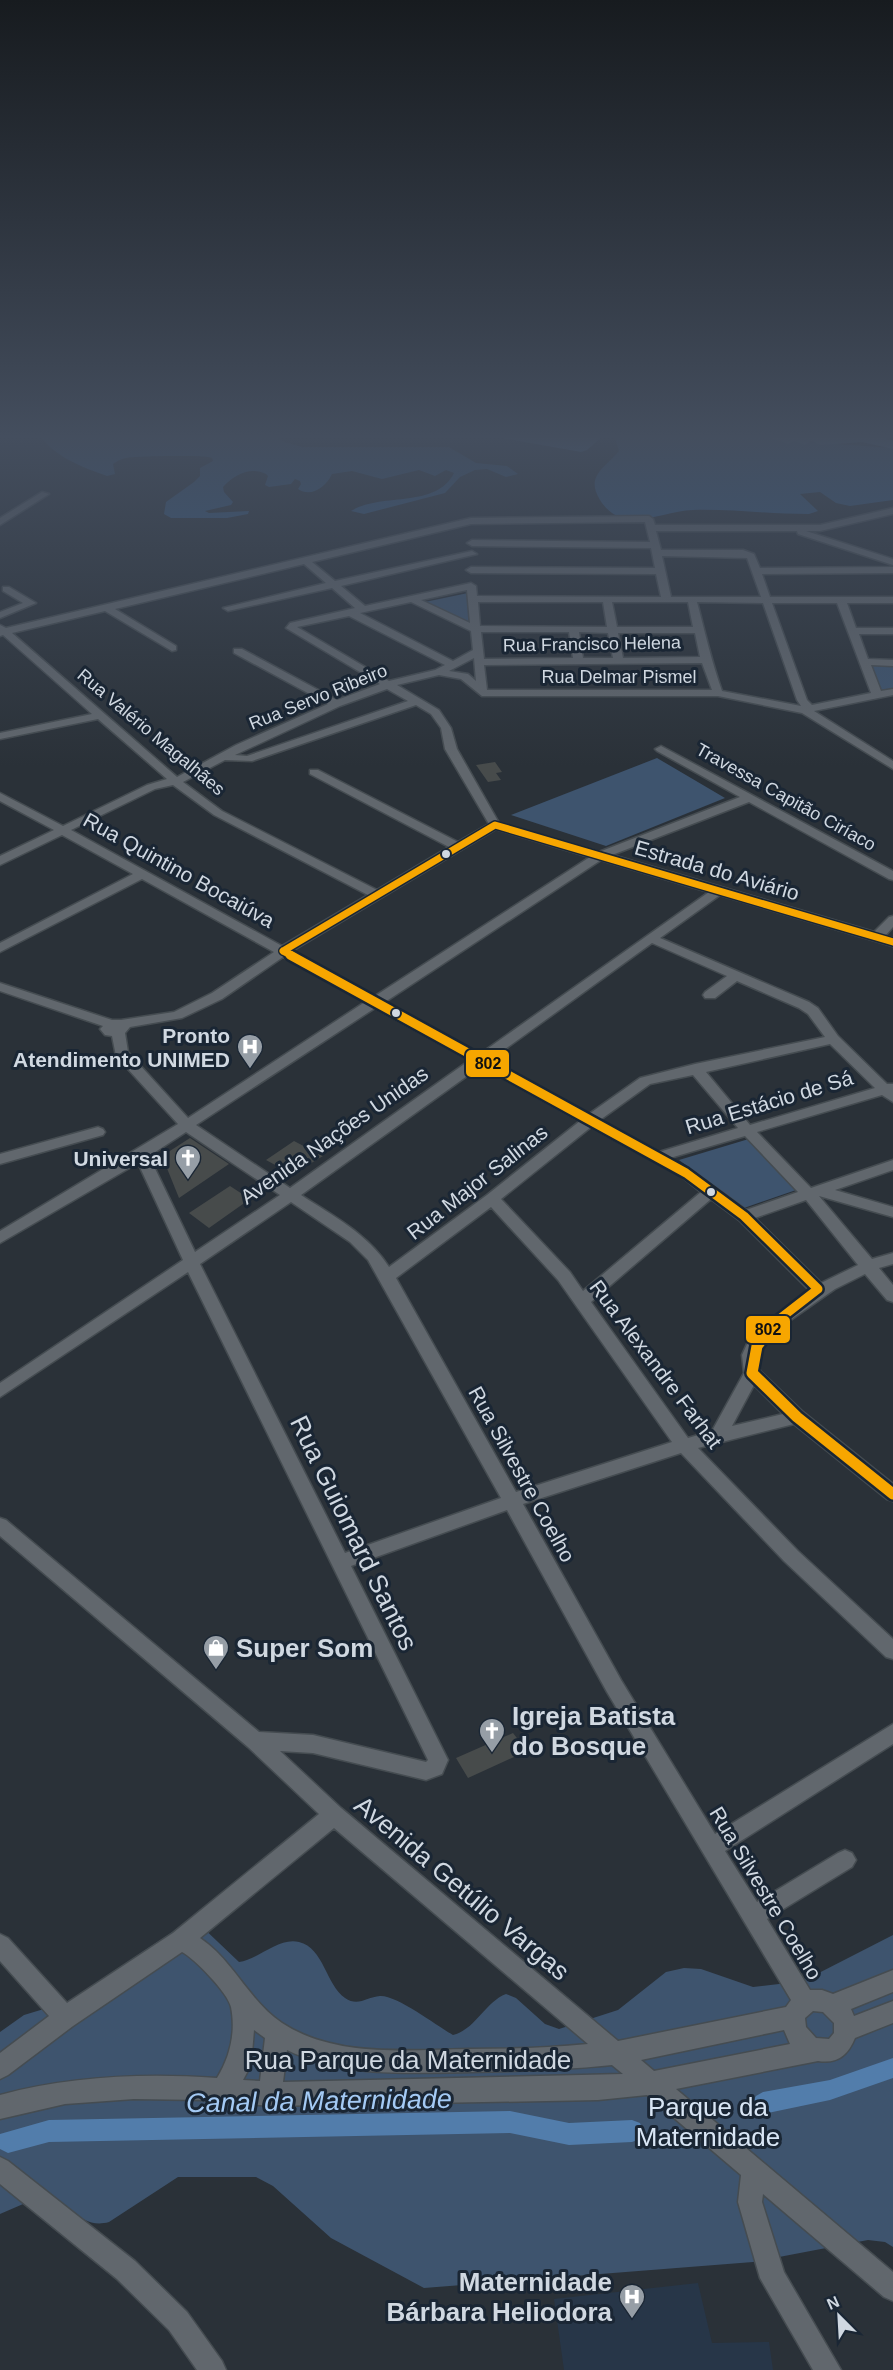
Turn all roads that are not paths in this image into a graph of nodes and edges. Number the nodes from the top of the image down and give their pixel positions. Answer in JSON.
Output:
{"nodes":[{"id":1,"x":371,"y":545,"type":"edge"},
{"id":2,"x":472,"y":545,"type":"edge"},
{"id":3,"x":655,"y":545,"type":"edge"},
{"id":4,"x":839,"y":545,"type":"edge"},
{"id":5,"x":472,"y":549,"type":"junction"},
{"id":6,"x":656,"y":549,"type":"junction"},
{"id":7,"x":305,"y":560,"type":"junction"},
{"id":8,"x":893,"y":562,"type":"edge"},
{"id":9,"x":471,"y":570,"type":"junction"},
{"id":10,"x":893,"y":570,"type":"edge"},
{"id":11,"x":661,"y":571,"type":"junction"},
{"id":12,"x":756,"y":571,"type":"junction"},
{"id":13,"x":334,"y":584,"type":"junction"},
{"id":14,"x":556,"y":585,"type":"junction"},
{"id":15,"x":471,"y":586,"type":"junction"},
{"id":16,"x":2,"y":589,"type":"edge"},
{"id":17,"x":474,"y":599,"type":"junction"},
{"id":18,"x":607,"y":599,"type":"junction"},
{"id":19,"x":766,"y":599,"type":"junction"},
{"id":20,"x":414,"y":600,"type":"junction"},
{"id":21,"x":668,"y":600,"type":"junction"},
{"id":22,"x":692,"y":600,"type":"junction"},
{"id":23,"x":841,"y":600,"type":"junction"},
{"id":24,"x":893,"y":600,"type":"edge"},
{"id":25,"x":106,"y":607,"type":"junction"},
{"id":26,"x":228,"y":608,"type":"dead end"},
{"id":27,"x":363,"y":610,"type":"junction"},
{"id":28,"x":350,"y":612,"type":"junction"},
{"id":29,"x":0,"y":615,"type":"edge"},
{"id":30,"x":474,"y":629,"type":"junction"},
{"id":31,"x":614,"y":630,"type":"junction"},
{"id":32,"x":700,"y":630,"type":"junction"},
{"id":33,"x":2,"y":631,"type":"edge"},
{"id":34,"x":574,"y":631,"type":"junction"},
{"id":35,"x":852,"y":631,"type":"junction"},
{"id":36,"x":893,"y":631,"type":"edge"},
{"id":37,"x":172,"y":648,"type":"dead end"},
{"id":38,"x":238,"y":651,"type":"dead end"},
{"id":39,"x":578,"y":660,"type":"junction"},
{"id":40,"x":618,"y":660,"type":"junction"},
{"id":41,"x":706,"y":660,"type":"junction"},
{"id":42,"x":866,"y":662,"type":"junction"},
{"id":43,"x":478,"y":663,"type":"junction"},
{"id":44,"x":893,"y":663,"type":"edge"},
{"id":45,"x":453,"y":665,"type":"junction"},
{"id":46,"x":440,"y":672,"type":"junction"},
{"id":47,"x":464,"y":676,"type":"junction"},
{"id":48,"x":390,"y":684,"type":"junction"},
{"id":49,"x":893,"y":692,"type":"edge"},
{"id":50,"x":482,"y":693,"type":"junction"},
{"id":51,"x":718,"y":693,"type":"junction"},
{"id":52,"x":877,"y":696,"type":"junction"},
{"id":53,"x":418,"y":701,"type":"junction"},
{"id":54,"x":336,"y":704,"type":"junction"},
{"id":55,"x":806,"y":709,"type":"junction"},
{"id":56,"x":100,"y":715,"type":"junction"},
{"id":57,"x":0,"y":736,"type":"edge"},
{"id":58,"x":661,"y":749,"type":"dead end"},
{"id":59,"x":223,"y":757,"type":"junction"},
{"id":60,"x":893,"y":766,"type":"edge"},
{"id":61,"x":314,"y":772,"type":"dead end"},
{"id":62,"x":176,"y":780,"type":"junction"},
{"id":63,"x":0,"y":796,"type":"edge"},
{"id":64,"x":750,"y":797,"type":"junction"},
{"id":65,"x":495,"y":825,"type":"junction"},
{"id":66,"x":62,"y":829,"type":"junction"},
{"id":67,"x":458,"y":847,"type":"junction"},
{"id":68,"x":597,"y":857,"type":"junction"},
{"id":69,"x":0,"y":861,"type":"edge"},
{"id":70,"x":140,"y":875,"type":"junction"},
{"id":71,"x":893,"y":876,"type":"edge"},
{"id":72,"x":719,"y":890,"type":"junction"},
{"id":73,"x":377,"y":895,"type":"junction"},
{"id":74,"x":893,"y":920,"type":"edge"},
{"id":75,"x":877,"y":937,"type":"junction"},
{"id":76,"x":652,"y":939,"type":"junction"},
{"id":77,"x":893,"y":942,"type":"edge"},
{"id":78,"x":0,"y":948,"type":"edge"},
{"id":79,"x":283,"y":951,"type":"junction"},
{"id":80,"x":736,"y":975,"type":"junction"},
{"id":81,"x":0,"y":987,"type":"edge"},
{"id":82,"x":710,"y":995,"type":"dead end"},
{"id":83,"x":376,"y":1003,"type":"junction"},
{"id":84,"x":115,"y":1030,"type":"junction"},
{"id":85,"x":833,"y":1039,"type":"junction"},
{"id":86,"x":480,"y":1060,"type":"junction"},
{"id":87,"x":695,"y":1068,"type":"junction"},
{"id":88,"x":890,"y":1091,"type":"edge"},
{"id":89,"x":591,"y":1119,"type":"junction"},
{"id":90,"x":186,"y":1125,"type":"junction"},
{"id":91,"x":747,"y":1130,"type":"junction"},
{"id":92,"x":98,"y":1132,"type":"dead end"},
{"id":93,"x":141,"y":1155,"type":"junction"},
{"id":94,"x":658,"y":1157,"type":"junction"},
{"id":95,"x":0,"y":1159,"type":"edge"},
{"id":96,"x":893,"y":1165,"type":"edge"},
{"id":97,"x":711,"y":1191,"type":"junction"},
{"id":98,"x":815,"y":1193,"type":"junction"},
{"id":99,"x":292,"y":1194,"type":"junction"},
{"id":100,"x":492,"y":1199,"type":"junction"},
{"id":101,"x":893,"y":1212,"type":"edge"},
{"id":102,"x":744,"y":1216,"type":"junction"},
{"id":103,"x":0,"y":1238,"type":"edge"},
{"id":104,"x":893,"y":1258,"type":"edge"},
{"id":105,"x":191,"y":1261,"type":"junction"},
{"id":106,"x":868,"y":1265,"type":"junction"},
{"id":107,"x":387,"y":1276,"type":"junction"},
{"id":108,"x":819,"y":1289,"type":"junction"},
{"id":109,"x":893,"y":1296,"type":"edge"},
{"id":110,"x":580,"y":1302,"type":"junction"},
{"id":111,"x":752,"y":1373,"type":"junction"},
{"id":112,"x":0,"y":1390,"type":"edge"},
{"id":113,"x":797,"y":1417,"type":"junction"},
{"id":114,"x":720,"y":1433,"type":"junction"},
{"id":115,"x":684,"y":1445,"type":"junction"},
{"id":116,"x":893,"y":1494,"type":"edge"},
{"id":117,"x":511,"y":1501,"type":"junction"},
{"id":118,"x":0,"y":1525,"type":"edge"},
{"id":119,"x":340,"y":1562,"type":"junction"},
{"id":120,"x":893,"y":1651,"type":"edge"},
{"id":121,"x":893,"y":1733,"type":"edge"},
{"id":122,"x":255,"y":1741,"type":"junction"},
{"id":123,"x":334,"y":1815,"type":"junction"},
{"id":124,"x":713,"y":1847,"type":"junction"},
{"id":125,"x":845,"y":1860,"type":"dead end"},
{"id":126,"x":753,"y":1916,"type":"junction"},
{"id":127,"x":181,"y":1940,"type":"junction"},
{"id":128,"x":0,"y":1945,"type":"edge"},
{"id":129,"x":893,"y":1981,"type":"edge"},
{"id":130,"x":242,"y":2004,"type":"junction"},
{"id":131,"x":833,"y":2005,"type":"junction"},
{"id":132,"x":799,"y":2009,"type":"junction"},
{"id":133,"x":893,"y":2012,"type":"edge"},
{"id":134,"x":65,"y":2018,"type":"junction"},
{"id":135,"x":847,"y":2030,"type":"junction"},
{"id":136,"x":277,"y":2033,"type":"junction"},
{"id":137,"x":816,"y":2051,"type":"junction"},
{"id":138,"x":614,"y":2053,"type":"junction"},
{"id":139,"x":0,"y":2067,"type":"edge"},
{"id":140,"x":649,"y":2083,"type":"junction"},
{"id":141,"x":223,"y":2089,"type":"junction"},
{"id":142,"x":270,"y":2094,"type":"junction"},
{"id":143,"x":0,"y":2107,"type":"edge"},
{"id":144,"x":0,"y":2169,"type":"edge"},
{"id":145,"x":754,"y":2170,"type":"junction"},
{"id":146,"x":893,"y":2288,"type":"edge"},
{"id":147,"x":213,"y":2370,"type":"edge"},
{"id":148,"x":828,"y":2370,"type":"edge"}],
"edges":[{"from":1,"to":7,"type":"street"},
{"from":2,"to":5,"type":"street"},
{"from":3,"to":6,"type":"street"},
{"from":4,"to":8,"type":"street"},
{"from":5,"to":6,"type":"street"},
{"from":5,"to":9,"type":"street"},
{"from":5,"to":13,"type":"street"},
{"from":6,"to":11,"type":"street"},
{"from":6,"to":12,"type":"street"},
{"from":7,"to":13,"type":"street"},
{"from":7,"to":25,"type":"street"},
{"from":9,"to":14,"type":"street"},
{"from":9,"to":15,"type":"street"},
{"from":10,"to":12,"type":"street"},
{"from":11,"to":14,"type":"street"},
{"from":11,"to":21,"type":"street"},
{"from":12,"to":19,"type":"street"},
{"from":13,"to":26,"type":"street"},
{"from":13,"to":27,"type":"street"},
{"from":14,"to":17,"type":"street"},
{"from":14,"to":18,"type":"street"},
{"from":15,"to":17,"type":"street"},
{"from":15,"to":20,"type":"street"},
{"from":16,"to":29,"type":"street"},
{"from":17,"to":30,"type":"street"},
{"from":18,"to":21,"type":"street"},
{"from":18,"to":31,"type":"street"},
{"from":19,"to":22,"type":"street"},
{"from":19,"to":23,"type":"street"},
{"from":19,"to":55,"type":"street"},
{"from":20,"to":27,"type":"street"},
{"from":20,"to":30,"type":"street"},
{"from":21,"to":22,"type":"street"},
{"from":22,"to":32,"type":"street"},
{"from":23,"to":24,"type":"street"},
{"from":23,"to":35,"type":"street"},
{"from":25,"to":33,"type":"street"},
{"from":25,"to":37,"type":"street"},
{"from":27,"to":28,"type":"street"},
{"from":28,"to":45,"type":"street"},
{"from":28,"to":48,"type":"street"},
{"from":30,"to":34,"type":"street"},
{"from":30,"to":43,"type":"street"},
{"from":31,"to":32,"type":"street"},
{"from":31,"to":34,"type":"street"},
{"from":31,"to":40,"type":"street"},
{"from":32,"to":41,"type":"street"},
{"from":33,"to":56,"type":"street","name":"Rua Valério Magalhães"},
{"from":34,"to":39,"type":"street"},
{"from":35,"to":36,"type":"street"},
{"from":35,"to":42,"type":"street"},
{"from":38,"to":54,"type":"street"},
{"from":39,"to":40,"type":"street","name":"Rua Francisco Helena"},
{"from":39,"to":43,"type":"street","name":"Rua Francisco Helena"},
{"from":40,"to":41,"type":"street","name":"Rua Francisco Helena"},
{"from":41,"to":51,"type":"street"},
{"from":42,"to":44,"type":"street"},
{"from":42,"to":52,"type":"street"},
{"from":43,"to":45,"type":"street","name":"Rua Servo Ribeiro"},
{"from":43,"to":47,"type":"street","name":"Rua Francisco Helena"},
{"from":43,"to":50,"type":"street"},
{"from":45,"to":46,"type":"street","name":"Rua Servo Ribeiro"},
{"from":46,"to":47,"type":"street"},
{"from":46,"to":48,"type":"street","name":"Rua Servo Ribeiro"},
{"from":47,"to":50,"type":"street"},
{"from":48,"to":53,"type":"street"},
{"from":48,"to":54,"type":"street","name":"Rua Servo Ribeiro"},
{"from":49,"to":52,"type":"street"},
{"from":50,"to":51,"type":"street","name":"Rua Delmar Pismel"},
{"from":51,"to":55,"type":"street","name":"Rua Delmar Pismel"},
{"from":52,"to":55,"type":"street"},
{"from":53,"to":59,"type":"street"},
{"from":53,"to":65,"type":"street"},
{"from":54,"to":59,"type":"street","name":"Rua Servo Ribeiro"},
{"from":55,"to":60,"type":"street"},
{"from":56,"to":57,"type":"street"},
{"from":56,"to":62,"type":"street","name":"Rua Valério Magalhães"},
{"from":58,"to":64,"type":"street","name":"Travessa Capitão Ciríaco"},
{"from":59,"to":62,"type":"street","name":"Rua Servo Ribeiro"},
{"from":61,"to":67,"type":"street"},
{"from":62,"to":66,"type":"street","name":"Rua Servo Ribeiro"},
{"from":62,"to":73,"type":"street","name":"Rua Valério Magalhães"},
{"from":63,"to":66,"type":"street","name":"Rua Quintino Bocaiúva"},
{"from":64,"to":68,"type":"street"},
{"from":64,"to":71,"type":"street","name":"Travessa Capitão Ciríaco"},
{"from":65,"to":67,"type":"street"},
{"from":65,"to":68,"type":"street","name":"Estrada do Aviário"},
{"from":66,"to":69,"type":"street","name":"Rua Servo Ribeiro"},
{"from":66,"to":70,"type":"street","name":"Rua Quintino Bocaiúva"},
{"from":67,"to":73,"type":"street"},
{"from":68,"to":72,"type":"street","name":"Estrada do Aviário"},
{"from":68,"to":83,"type":"street"},
{"from":70,"to":78,"type":"street"},
{"from":70,"to":79,"type":"street","name":"Rua Quintino Bocaiúva"},
{"from":72,"to":75,"type":"street","name":"Estrada do Aviário"},
{"from":72,"to":76,"type":"street","name":"Avenida Nações Unidas"},
{"from":73,"to":79,"type":"street"},
{"from":74,"to":75,"type":"street"},
{"from":75,"to":77,"type":"street","name":"Estrada do Aviário"},
{"from":76,"to":80,"type":"street"},
{"from":76,"to":86,"type":"street","name":"Avenida Nações Unidas"},
{"from":79,"to":83,"type":"street","name":"Rua Quintino Bocaiúva"},
{"from":79,"to":84,"type":"street"},
{"from":80,"to":82,"type":"street"},
{"from":80,"to":85,"type":"street"},
{"from":81,"to":84,"type":"street"},
{"from":83,"to":86,"type":"street","name":"Rua Quintino Bocaiúva"},
{"from":83,"to":90,"type":"street"},
{"from":84,"to":90,"type":"street","name":"Rua Silvestre Coelho"},
{"from":85,"to":87,"type":"street","name":"Rua Major Salinas"},
{"from":85,"to":88,"type":"street"},
{"from":86,"to":89,"type":"street","name":"Rua Quintino Bocaiúva"},
{"from":86,"to":99,"type":"street","name":"Avenida Nações Unidas"},
{"from":87,"to":89,"type":"street","name":"Rua Major Salinas"},
{"from":87,"to":91,"type":"street"},
{"from":88,"to":91,"type":"street","name":"Rua Estácio de Sá"},
{"from":89,"to":94,"type":"street","name":"Rua Quintino Bocaiúva"},
{"from":89,"to":100,"type":"street","name":"Rua Major Salinas"},
{"from":90,"to":93,"type":"street"},
{"from":90,"to":99,"type":"street","name":"Rua Silvestre Coelho"},
{"from":91,"to":94,"type":"street","name":"Rua Estácio de Sá"},
{"from":91,"to":98,"type":"street"},
{"from":92,"to":95,"type":"street"},
{"from":93,"to":103,"type":"street"},
{"from":93,"to":105,"type":"street","name":"Rua Guiomard Santos"},
{"from":94,"to":97,"type":"street","name":"Rua Quintino Bocaiúva"},
{"from":96,"to":98,"type":"street"},
{"from":97,"to":102,"type":"street","name":"Rua Quintino Bocaiúva"},
{"from":97,"to":110,"type":"street"},
{"from":98,"to":101,"type":"street"},
{"from":98,"to":102,"type":"street"},
{"from":98,"to":106,"type":"street"},
{"from":99,"to":105,"type":"street","name":"Avenida Nações Unidas"},
{"from":99,"to":107,"type":"street","name":"Rua Silvestre Coelho"},
{"from":100,"to":107,"type":"street","name":"Rua Major Salinas"},
{"from":100,"to":110,"type":"street","name":"Rua Alexandre Farhat"},
{"from":102,"to":108,"type":"street","name":"Rua Quintino Bocaiúva"},
{"from":104,"to":106,"type":"street"},
{"from":105,"to":112,"type":"street","name":"Avenida Nações Unidas"},
{"from":105,"to":119,"type":"street","name":"Rua Guiomard Santos"},
{"from":106,"to":108,"type":"street"},
{"from":106,"to":109,"type":"street"},
{"from":107,"to":117,"type":"street","name":"Rua Silvestre Coelho"},
{"from":108,"to":111,"type":"street"},
{"from":110,"to":115,"type":"street","name":"Rua Alexandre Farhat"},
{"from":111,"to":113,"type":"street"},
{"from":111,"to":114,"type":"street"},
{"from":113,"to":114,"type":"street"},
{"from":113,"to":116,"type":"street"},
{"from":114,"to":115,"type":"street"},
{"from":115,"to":117,"type":"street"},
{"from":115,"to":120,"type":"street","name":"Rua Alexandre Farhat"},
{"from":117,"to":119,"type":"street"},
{"from":117,"to":124,"type":"street","name":"Rua Silvestre Coelho"},
{"from":118,"to":122,"type":"street","name":"Avenida Getúlio Vargas"},
{"from":119,"to":122,"type":"street","name":"Rua Guiomard Santos"},
{"from":121,"to":124,"type":"street"},
{"from":122,"to":123,"type":"street","name":"Avenida Getúlio Vargas"},
{"from":123,"to":127,"type":"street"},
{"from":123,"to":138,"type":"street","name":"Avenida Getúlio Vargas"},
{"from":124,"to":126,"type":"street","name":"Rua Silvestre Coelho"},
{"from":125,"to":126,"type":"street"},
{"from":126,"to":132,"type":"street","name":"Rua Silvestre Coelho"},
{"from":127,"to":130,"type":"street","name":"Rua Parque da Maternidade"},
{"from":127,"to":134,"type":"street"},
{"from":128,"to":134,"type":"street"},
{"from":129,"to":131,"type":"street"},
{"from":130,"to":136,"type":"street","name":"Rua Parque da Maternidade"},
{"from":130,"to":141,"type":"street"},
{"from":131,"to":132,"type":"street"},
{"from":131,"to":135,"type":"street"},
{"from":132,"to":137,"type":"street"},
{"from":132,"to":138,"type":"street","name":"Rua Parque da Maternidade"},
{"from":133,"to":135,"type":"street"},
{"from":134,"to":139,"type":"street"},
{"from":135,"to":137,"type":"street"},
{"from":136,"to":138,"type":"street","name":"Rua Parque da Maternidade"},
{"from":136,"to":142,"type":"street"},
{"from":137,"to":140,"type":"street","name":"Rua Parque da Maternidade"},
{"from":138,"to":140,"type":"street","name":"Avenida Getúlio Vargas"},
{"from":140,"to":142,"type":"street","name":"Rua Parque da Maternidade"},
{"from":140,"to":145,"type":"street","name":"Avenida Getúlio Vargas"},
{"from":141,"to":142,"type":"street","name":"Rua Parque da Maternidade"},
{"from":141,"to":143,"type":"street","name":"Rua Parque da Maternidade"},
{"from":144,"to":147,"type":"street"},
{"from":145,"to":146,"type":"street","name":"Avenida Getúlio Vargas"},
{"from":145,"to":148,"type":"street"}]}
